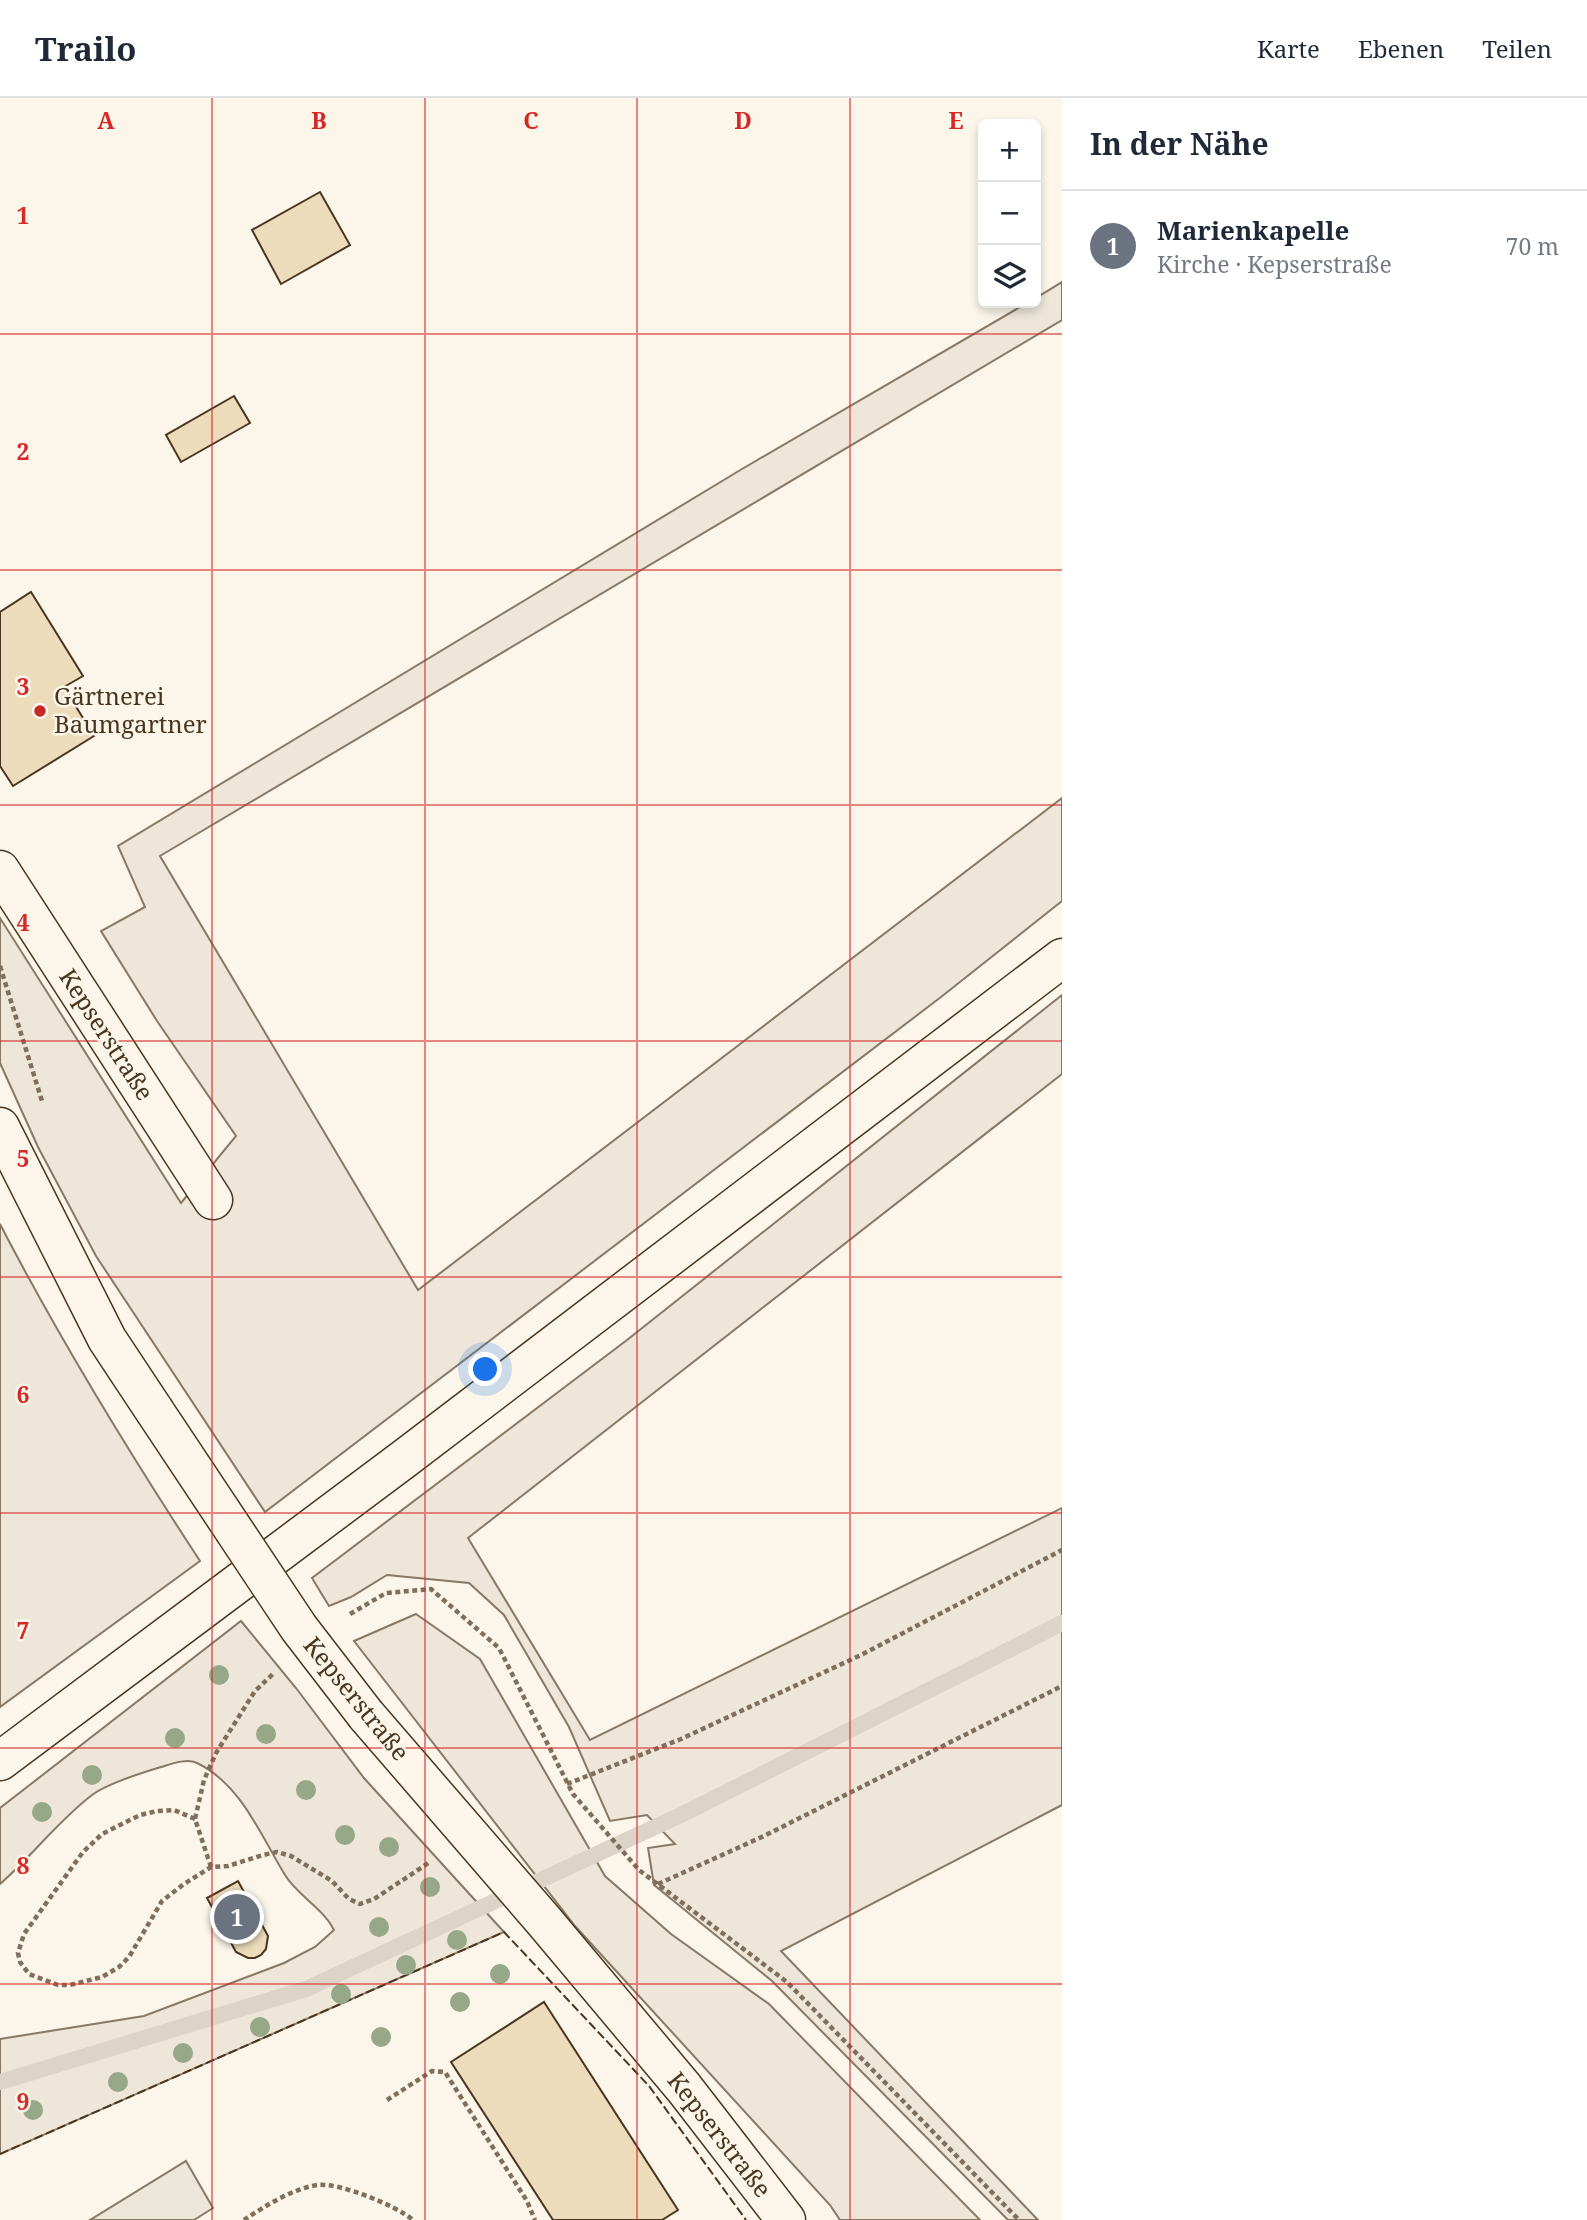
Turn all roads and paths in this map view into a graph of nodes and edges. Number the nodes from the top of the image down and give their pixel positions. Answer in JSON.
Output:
{"nodes":[{"id":1,"x":0,"y":870,"type":"edge"},
{"id":2,"x":1062,"y":958,"type":"edge"},
{"id":3,"x":0,"y":1128,"type":"edge"},
{"id":4,"x":213,"y":1200,"type":"dead end"},
{"id":5,"x":1062,"y":1550,"type":"edge"},
{"id":6,"x":1062,"y":1686,"type":"edge"},
{"id":7,"x":0,"y":1761,"type":"edge"},
{"id":8,"x":568,"y":1784,"type":"dead end"},
{"id":9,"x":573,"y":1794,"type":"dead end"},
{"id":10,"x":195,"y":1819,"type":"dead end"},
{"id":11,"x":480,"y":1849,"type":"junction"},
{"id":12,"x":657,"y":1885,"type":"junction"},
{"id":13,"x":387,"y":2100,"type":"dead end"},
{"id":14,"x":244,"y":2220,"type":"edge"},
{"id":15,"x":413,"y":2220,"type":"edge"},
{"id":16,"x":535,"y":2220,"type":"edge"},
{"id":17,"x":786,"y":2220,"type":"edge"},
{"id":18,"x":1019,"y":2220,"type":"edge"}],
"edges":[{"from":1,"to":4,"type":"street","name":"Kepserstraße"},
{"from":2,"to":7,"type":"street"},
{"from":3,"to":11,"type":"street","name":"Kepserstraße","bridge":true},
{"from":5,"to":8,"type":"path"},
{"from":6,"to":12,"type":"path"},
{"from":9,"to":12,"type":"path"},
{"from":10,"to":11,"type":"path"},
{"from":11,"to":17,"type":"street","name":"Kepserstraße"},
{"from":12,"to":18,"type":"path"},
{"from":13,"to":16,"type":"path"},
{"from":14,"to":15,"type":"path"}]}
